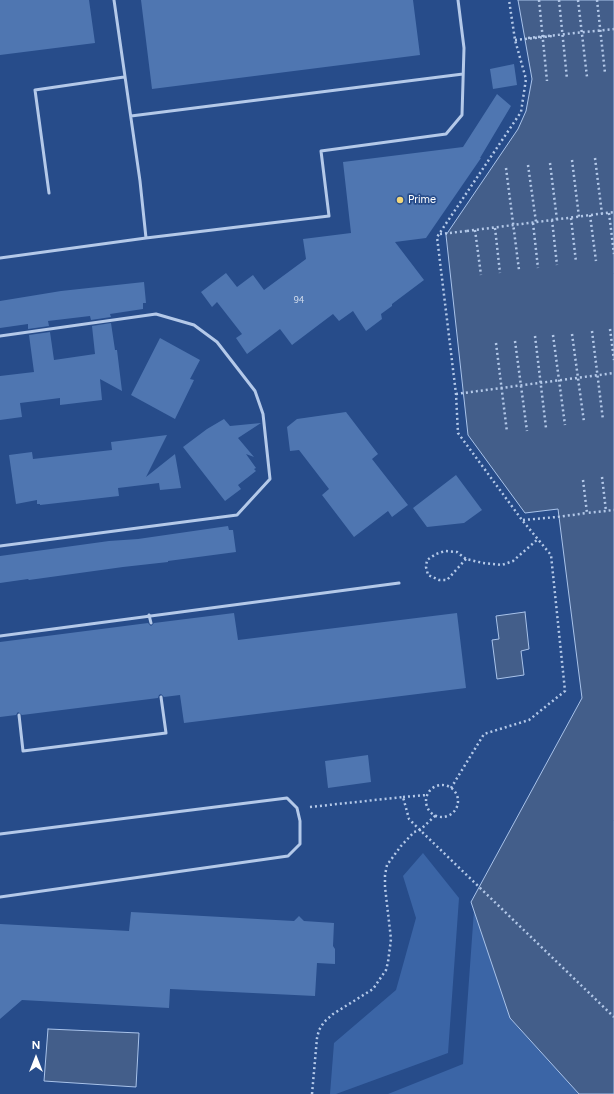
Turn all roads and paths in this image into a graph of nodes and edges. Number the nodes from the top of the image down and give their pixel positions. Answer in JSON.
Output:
{"nodes":[{"id":1,"x":114,"y":0,"type":"edge"},
{"id":2,"x":458,"y":0,"type":"edge"},
{"id":3,"x":508,"y":0,"type":"edge"},
{"id":4,"x":539,"y":0,"type":"edge"},
{"id":5,"x":559,"y":0,"type":"edge"},
{"id":6,"x":578,"y":0,"type":"edge"},
{"id":7,"x":597,"y":0,"type":"edge"},
{"id":8,"x":614,"y":29,"type":"edge"},
{"id":9,"x":601,"y":30,"type":"junction"},
{"id":10,"x":582,"y":32,"type":"junction"},
{"id":11,"x":563,"y":35,"type":"junction"},
{"id":12,"x":542,"y":36,"type":"junction"},
{"id":13,"x":553,"y":36,"type":"junction"},
{"id":14,"x":528,"y":38,"type":"dead end"},
{"id":15,"x":515,"y":40,"type":"junction"},
{"id":16,"x":606,"y":72,"type":"dead end"},
{"id":17,"x":463,"y":74,"type":"junction"},
{"id":18,"x":124,"y":77,"type":"junction"},
{"id":19,"x":587,"y":77,"type":"dead end"},
{"id":20,"x":567,"y":79,"type":"dead end"},
{"id":21,"x":547,"y":82,"type":"dead end"},
{"id":22,"x":130,"y":116,"type":"junction"},
{"id":23,"x":595,"y":158,"type":"dead end"},
{"id":24,"x":572,"y":160,"type":"dead end"},
{"id":25,"x":550,"y":163,"type":"dead end"},
{"id":26,"x":528,"y":166,"type":"dead end"},
{"id":27,"x":506,"y":168,"type":"dead end"},
{"id":28,"x":49,"y":193,"type":"dead end"},
{"id":29,"x":609,"y":212,"type":"junction"},
{"id":30,"x":614,"y":212,"type":"edge"},
{"id":31,"x":602,"y":214,"type":"junction"},
{"id":32,"x":590,"y":215,"type":"junction"},
{"id":33,"x":579,"y":217,"type":"junction"},
{"id":34,"x":571,"y":218,"type":"junction"},
{"id":35,"x":552,"y":220,"type":"junction"},
{"id":36,"x":557,"y":220,"type":"junction"},
{"id":37,"x":534,"y":223,"type":"junction"},
{"id":38,"x":514,"y":225,"type":"junction"},
{"id":39,"x":495,"y":228,"type":"junction"},
{"id":40,"x":475,"y":230,"type":"junction"},
{"id":41,"x":482,"y":230,"type":"junction"},
{"id":42,"x":467,"y":231,"type":"dead end"},
{"id":43,"x":440,"y":234,"type":"junction"},
{"id":44,"x":146,"y":238,"type":"junction"},
{"id":45,"x":614,"y":254,"type":"edge"},
{"id":46,"x":0,"y":258,"type":"edge"},
{"id":47,"x":596,"y":261,"type":"dead end"},
{"id":48,"x":576,"y":262,"type":"dead end"},
{"id":49,"x":557,"y":265,"type":"dead end"},
{"id":50,"x":538,"y":268,"type":"dead end"},
{"id":51,"x":519,"y":270,"type":"dead end"},
{"id":52,"x":500,"y":273,"type":"dead end"},
{"id":53,"x":481,"y":275,"type":"dead end"},
{"id":54,"x":610,"y":329,"type":"dead end"},
{"id":55,"x":592,"y":331,"type":"dead end"},
{"id":56,"x":572,"y":334,"type":"dead end"},
{"id":57,"x":553,"y":335,"type":"dead end"},
{"id":58,"x":0,"y":336,"type":"edge"},
{"id":59,"x":534,"y":336,"type":"dead end"},
{"id":60,"x":515,"y":341,"type":"dead end"},
{"id":61,"x":496,"y":343,"type":"dead end"},
{"id":62,"x":614,"y":360,"type":"edge"},
{"id":63,"x":614,"y":373,"type":"edge"},
{"id":64,"x":597,"y":375,"type":"junction"},
{"id":65,"x":578,"y":378,"type":"junction"},
{"id":66,"x":559,"y":380,"type":"junction"},
{"id":67,"x":540,"y":383,"type":"junction"},
{"id":68,"x":521,"y":386,"type":"junction"},
{"id":69,"x":502,"y":388,"type":"junction"},
{"id":70,"x":456,"y":394,"type":"junction"},
{"id":71,"x":603,"y":420,"type":"dead end"},
{"id":72,"x":584,"y":422,"type":"dead end"},
{"id":73,"x":565,"y":425,"type":"dead end"},
{"id":74,"x":546,"y":428,"type":"dead end"},
{"id":75,"x":527,"y":431,"type":"dead end"},
{"id":76,"x":507,"y":432,"type":"dead end"},
{"id":77,"x":602,"y":477,"type":"dead end"},
{"id":78,"x":583,"y":480,"type":"dead end"},
{"id":79,"x":614,"y":510,"type":"edge"},
{"id":80,"x":606,"y":511,"type":"junction"},
{"id":81,"x":587,"y":513,"type":"junction"},
{"id":82,"x":522,"y":520,"type":"junction"},
{"id":83,"x":538,"y":539,"type":"junction"},
{"id":84,"x":0,"y":546,"type":"edge"},
{"id":85,"x":466,"y":559,"type":"junction"},
{"id":86,"x":399,"y":583,"type":"dead end"},
{"id":87,"x":149,"y":615,"type":"junction"},
{"id":88,"x":151,"y":623,"type":"dead end"},
{"id":89,"x":0,"y":636,"type":"edge"},
{"id":90,"x":161,"y":697,"type":"dead end"},
{"id":91,"x":19,"y":715,"type":"dead end"},
{"id":92,"x":452,"y":788,"type":"junction"},
{"id":93,"x":427,"y":795,"type":"junction"},
{"id":94,"x":404,"y":797,"type":"junction"},
{"id":95,"x":297,"y":808,"type":"junction"},
{"id":96,"x":436,"y":815,"type":"junction"},
{"id":97,"x":420,"y":830,"type":"junction"},
{"id":98,"x":0,"y":834,"type":"edge"},
{"id":99,"x":0,"y":897,"type":"edge"},
{"id":100,"x":614,"y":1018,"type":"edge"},
{"id":101,"x":312,"y":1094,"type":"edge"}],
"edges":[{"from":1,"to":18,"type":"lane"},
{"from":2,"to":17,"type":"lane"},
{"from":3,"to":15,"type":"path"},
{"from":4,"to":12,"type":"path"},
{"from":5,"to":11,"type":"path"},
{"from":6,"to":10,"type":"path"},
{"from":7,"to":9,"type":"path"},
{"from":8,"to":9,"type":"path"},
{"from":9,"to":10,"type":"path"},
{"from":9,"to":16,"type":"path"},
{"from":10,"to":11,"type":"path"},
{"from":10,"to":19,"type":"path"},
{"from":11,"to":13,"type":"path"},
{"from":11,"to":20,"type":"path"},
{"from":12,"to":13,"type":"path"},
{"from":12,"to":14,"type":"path"},
{"from":12,"to":21,"type":"path"},
{"from":13,"to":15,"type":"path","bridge":true},
{"from":15,"to":43,"type":"path"},
{"from":17,"to":22,"type":"lane"},
{"from":17,"to":44,"type":"lane"},
{"from":18,"to":22,"type":"lane"},
{"from":18,"to":28,"type":"lane"},
{"from":22,"to":44,"type":"lane"},
{"from":23,"to":31,"type":"path"},
{"from":24,"to":33,"type":"path"},
{"from":25,"to":36,"type":"path"},
{"from":26,"to":37,"type":"path"},
{"from":27,"to":38,"type":"path"},
{"from":29,"to":30,"type":"path"},
{"from":29,"to":31,"type":"path"},
{"from":29,"to":45,"type":"path"},
{"from":31,"to":32,"type":"path"},
{"from":32,"to":33,"type":"path"},
{"from":32,"to":47,"type":"path"},
{"from":33,"to":34,"type":"path"},
{"from":34,"to":36,"type":"path"},
{"from":34,"to":48,"type":"path"},
{"from":35,"to":36,"type":"path"},
{"from":35,"to":37,"type":"path"},
{"from":35,"to":49,"type":"path"},
{"from":37,"to":38,"type":"path"},
{"from":37,"to":50,"type":"path"},
{"from":38,"to":39,"type":"path"},
{"from":38,"to":51,"type":"path"},
{"from":39,"to":41,"type":"path"},
{"from":39,"to":52,"type":"path"},
{"from":40,"to":41,"type":"path"},
{"from":40,"to":42,"type":"path"},
{"from":40,"to":53,"type":"path"},
{"from":41,"to":43,"type":"path"},
{"from":43,"to":70,"type":"path"},
{"from":44,"to":46,"type":"lane"},
{"from":54,"to":62,"type":"path"},
{"from":55,"to":64,"type":"path"},
{"from":56,"to":65,"type":"path"},
{"from":57,"to":66,"type":"path"},
{"from":58,"to":84,"type":"lane"},
{"from":59,"to":67,"type":"path"},
{"from":60,"to":68,"type":"path"},
{"from":61,"to":69,"type":"path"},
{"from":63,"to":64,"type":"path"},
{"from":64,"to":65,"type":"path"},
{"from":64,"to":71,"type":"path"},
{"from":65,"to":66,"type":"path"},
{"from":65,"to":72,"type":"path"},
{"from":66,"to":67,"type":"path"},
{"from":66,"to":73,"type":"path"},
{"from":67,"to":68,"type":"path"},
{"from":67,"to":74,"type":"path"},
{"from":68,"to":69,"type":"path"},
{"from":68,"to":75,"type":"path"},
{"from":69,"to":70,"type":"path"},
{"from":69,"to":76,"type":"path"},
{"from":70,"to":82,"type":"path"},
{"from":77,"to":80,"type":"path"},
{"from":78,"to":81,"type":"path"},
{"from":79,"to":80,"type":"path"},
{"from":80,"to":81,"type":"path"},
{"from":81,"to":82,"type":"path"},
{"from":82,"to":83,"type":"path"},
{"from":83,"to":85,"type":"path"},
{"from":83,"to":92,"type":"path"},
{"from":85,"to":85,"type":"path"},
{"from":86,"to":87,"type":"lane"},
{"from":87,"to":88,"type":"lane"},
{"from":87,"to":89,"type":"lane"},
{"from":90,"to":91,"type":"lane"},
{"from":92,"to":93,"type":"path"},
{"from":92,"to":96,"type":"path"},
{"from":93,"to":94,"type":"path"},
{"from":93,"to":96,"type":"path"},
{"from":94,"to":95,"type":"path"},
{"from":94,"to":97,"type":"path"},
{"from":95,"to":98,"type":"lane"},
{"from":95,"to":99,"type":"lane"},
{"from":96,"to":97,"type":"path"},
{"from":97,"to":100,"type":"path"},
{"from":97,"to":101,"type":"path"}]}
